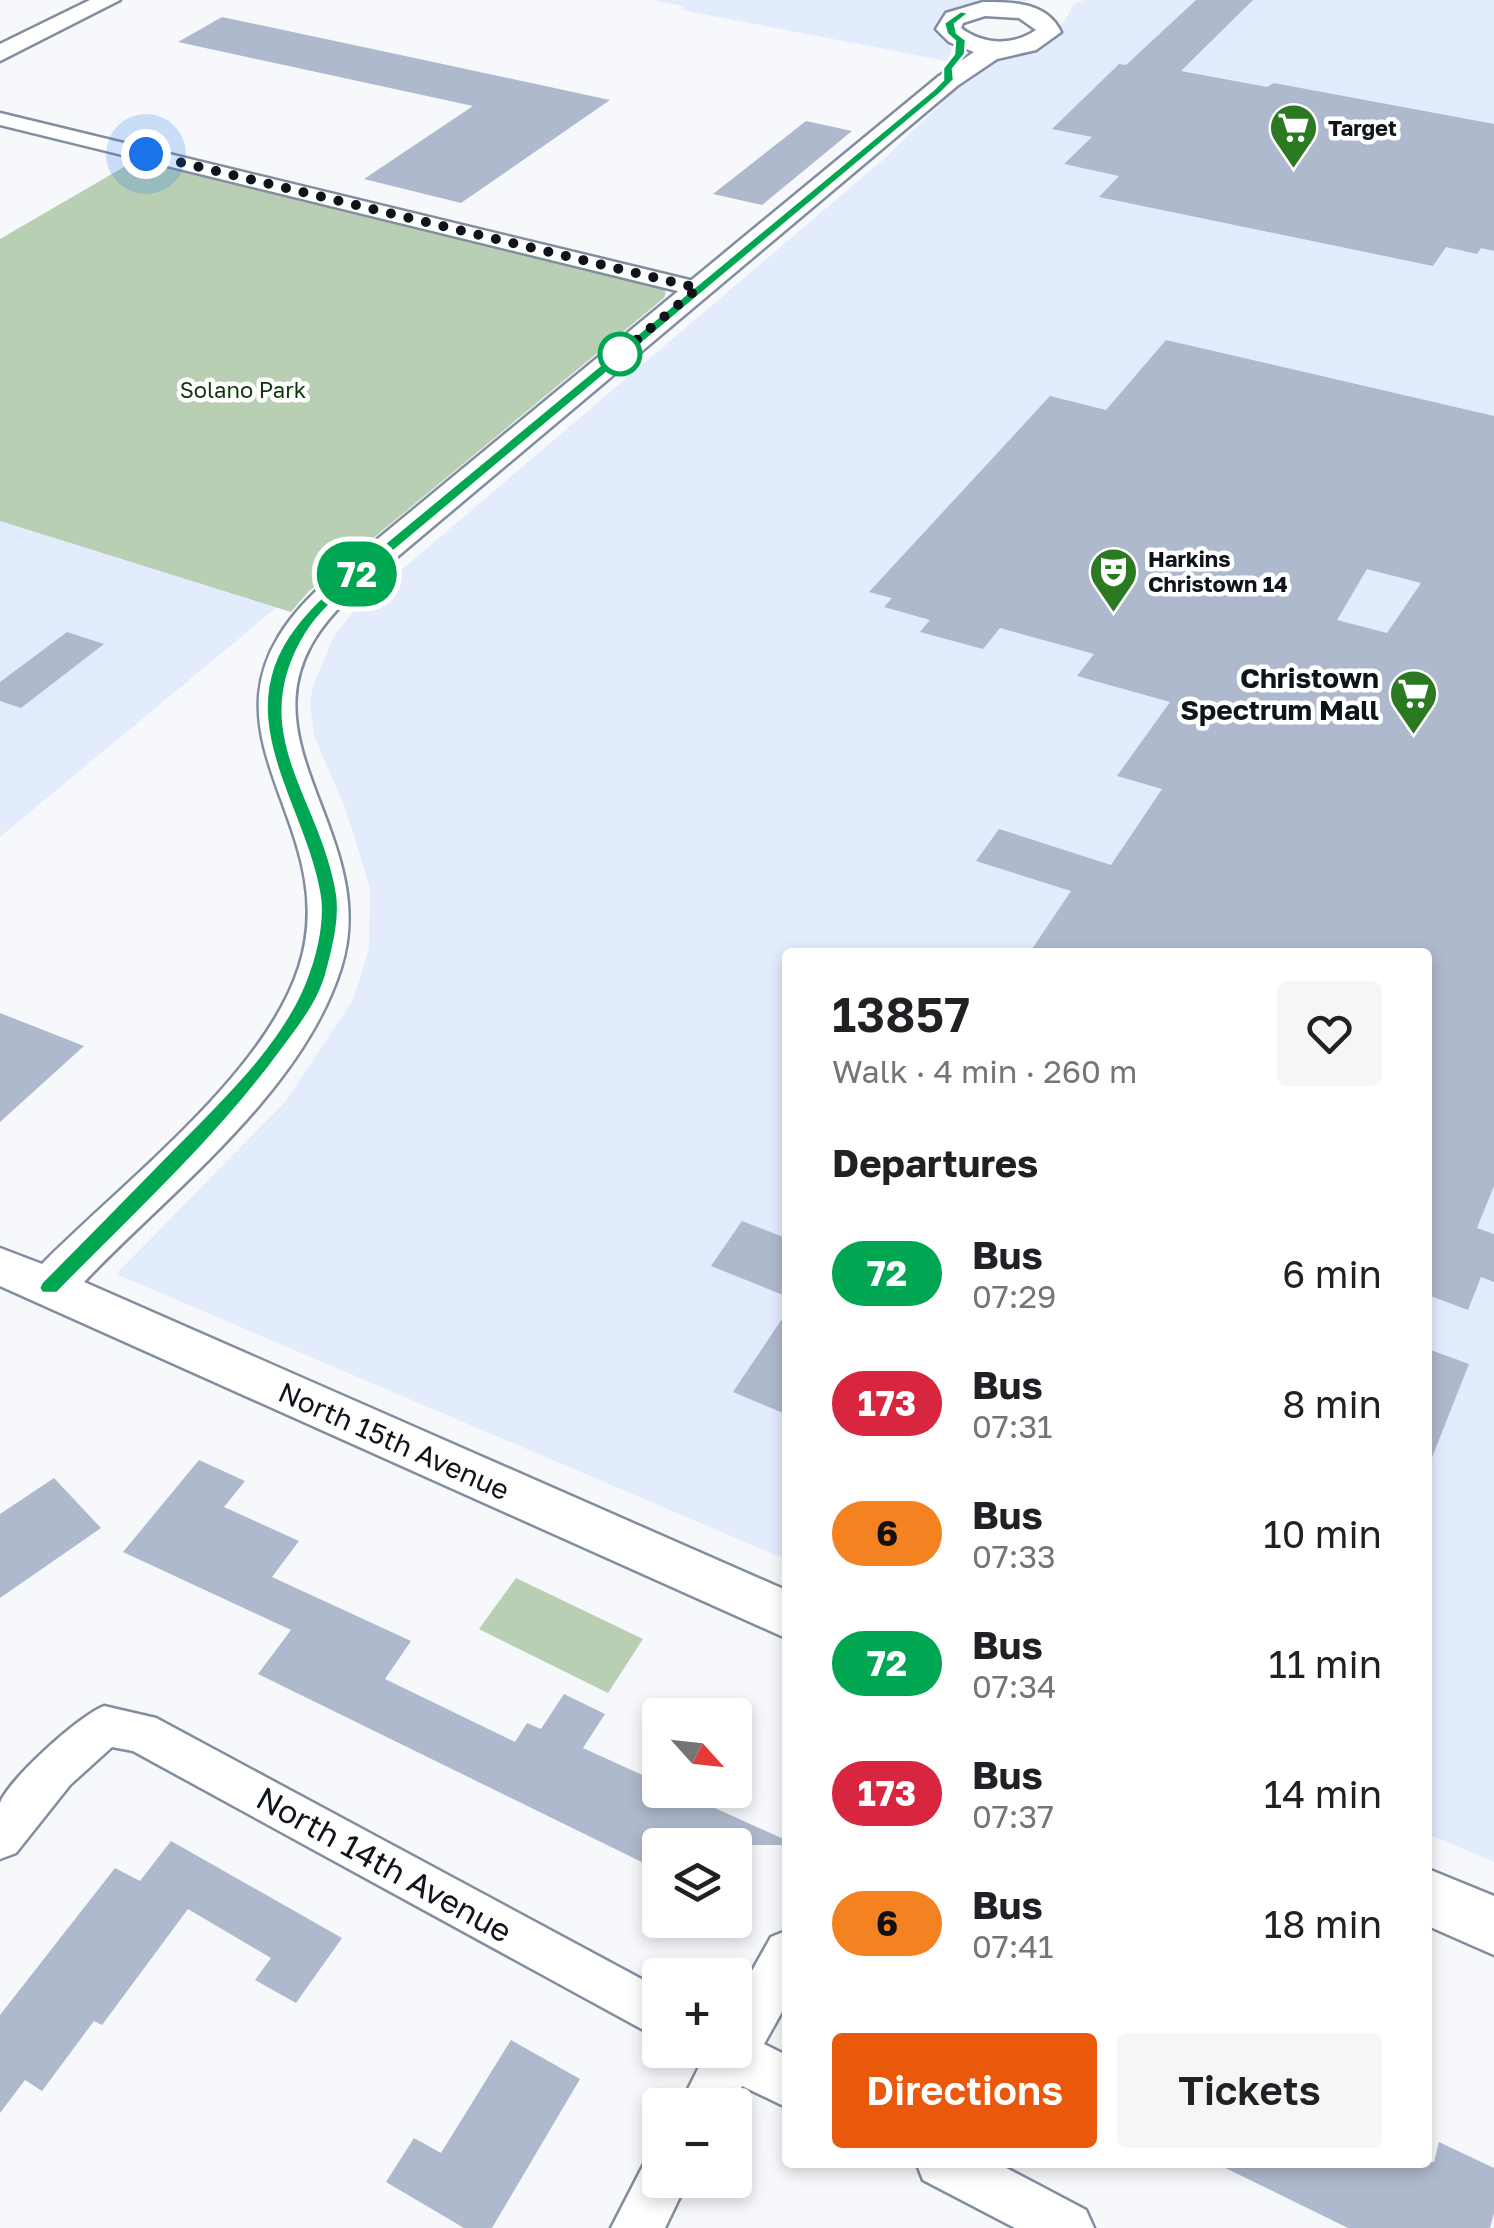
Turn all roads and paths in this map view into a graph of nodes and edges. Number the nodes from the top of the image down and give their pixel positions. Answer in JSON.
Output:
{"nodes":[{"id":1,"x":108,"y":0,"type":"edge"},
{"id":2,"x":1052,"y":8,"type":"edge"},
{"id":3,"x":960,"y":40,"type":"junction"},
{"id":4,"x":1016,"y":47,"type":"junction"},
{"id":5,"x":0,"y":54,"type":"edge"},
{"id":6,"x":948,"y":80,"type":"junction"},
{"id":7,"x":0,"y":119,"type":"edge"},
{"id":8,"x":698,"y":288,"type":"junction"},
{"id":9,"x":0,"y":1266,"type":"edge"},
{"id":10,"x":50,"y":1288,"type":"junction"},
{"id":11,"x":782,"y":1613,"type":"edge"},
{"id":12,"x":0,"y":1838,"type":"edge"},
{"id":13,"x":1432,"y":1899,"type":"edge"},
{"id":14,"x":1494,"y":1926,"type":"edge"},
{"id":15,"x":782,"y":1964,"type":"edge"},
{"id":16,"x":642,"y":2005,"type":"edge"},
{"id":17,"x":752,"y":2016,"type":"edge"},
{"id":18,"x":752,"y":2062,"type":"edge"},
{"id":19,"x":782,"y":2080,"type":"edge"},
{"id":20,"x":953,"y":2168,"type":"edge"},
{"id":21,"x":654,"y":2198,"type":"edge"},
{"id":22,"x":637,"y":2228,"type":"edge"},
{"id":23,"x":1068,"y":2228,"type":"edge"}],
"edges":[{"from":1,"to":5,"type":"street"},
{"from":2,"to":3,"type":"street"},
{"from":2,"to":4,"type":"street"},
{"from":3,"to":4,"type":"street"},
{"from":3,"to":6,"type":"street"},
{"from":4,"to":6,"type":"street"},
{"from":6,"to":8,"type":"street"},
{"from":7,"to":8,"type":"street"},
{"from":8,"to":10,"type":"street"},
{"from":9,"to":10,"type":"street","name":"North 15th Avenue"},
{"from":10,"to":11,"type":"street","name":"North 15th Avenue"},
{"from":12,"to":16,"type":"street","name":"North 14th Avenue"},
{"from":13,"to":14,"type":"street"},
{"from":15,"to":17,"type":"street"},
{"from":18,"to":19,"type":"street"},
{"from":20,"to":23,"type":"street"},
{"from":21,"to":22,"type":"street"}]}
